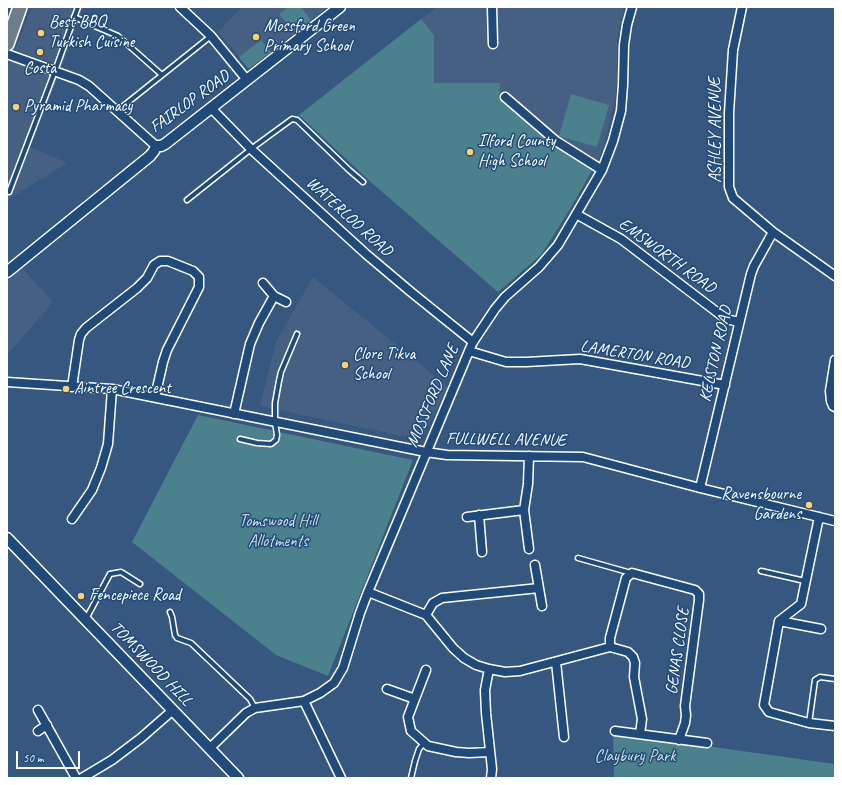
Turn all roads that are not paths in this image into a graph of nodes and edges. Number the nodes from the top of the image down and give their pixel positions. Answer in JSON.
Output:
{"nodes":[{"id":1,"x":20,"y":7,"type":"edge"},
{"id":2,"x":78,"y":7,"type":"edge"},
{"id":3,"x":180,"y":7,"type":"edge"},
{"id":4,"x":340,"y":7,"type":"edge"},
{"id":5,"x":492,"y":7,"type":"edge"},
{"id":6,"x":632,"y":7,"type":"edge"},
{"id":7,"x":742,"y":7,"type":"edge"},
{"id":8,"x":74,"y":17,"type":"junction"},
{"id":9,"x":9,"y":35,"type":"edge"},
{"id":10,"x":211,"y":36,"type":"junction"},
{"id":11,"x":493,"y":44,"type":"dead end"},
{"id":12,"x":7,"y":54,"type":"edge"},
{"id":13,"x":55,"y":71,"type":"junction"},
{"id":14,"x":162,"y":74,"type":"junction"},
{"id":15,"x":247,"y":80,"type":"junction"},
{"id":16,"x":505,"y":97,"type":"dead end"},
{"id":17,"x":211,"y":108,"type":"junction"},
{"id":18,"x":117,"y":111,"type":"junction"},
{"id":19,"x":156,"y":146,"type":"junction"},
{"id":20,"x":251,"y":149,"type":"junction"},
{"id":21,"x":602,"y":170,"type":"junction"},
{"id":22,"x":363,"y":182,"type":"dead end"},
{"id":23,"x":9,"y":192,"type":"dead end"},
{"id":24,"x":187,"y":200,"type":"dead end"},
{"id":25,"x":576,"y":214,"type":"junction"},
{"id":26,"x":773,"y":232,"type":"junction"},
{"id":27,"x":7,"y":272,"type":"edge"},
{"id":28,"x":835,"y":276,"type":"edge"},
{"id":29,"x":263,"y":283,"type":"dead end"},
{"id":30,"x":274,"y":296,"type":"junction"},
{"id":31,"x":286,"y":302,"type":"dead end"},
{"id":32,"x":739,"y":322,"type":"junction"},
{"id":33,"x":297,"y":334,"type":"dead end"},
{"id":34,"x":473,"y":342,"type":"junction"},
{"id":35,"x":468,"y":351,"type":"junction"},
{"id":36,"x":835,"y":360,"type":"edge"},
{"id":37,"x":7,"y":382,"type":"edge"},
{"id":38,"x":725,"y":385,"type":"junction"},
{"id":39,"x":72,"y":386,"type":"junction"},
{"id":40,"x":112,"y":389,"type":"junction"},
{"id":41,"x":155,"y":397,"type":"junction"},
{"id":42,"x":834,"y":406,"type":"edge"},
{"id":43,"x":234,"y":414,"type":"junction"},
{"id":44,"x":275,"y":422,"type":"junction"},
{"id":45,"x":240,"y":439,"type":"dead end"},
{"id":46,"x":426,"y":452,"type":"junction"},
{"id":47,"x":529,"y":456,"type":"junction"},
{"id":48,"x":700,"y":488,"type":"junction"},
{"id":49,"x":524,"y":510,"type":"junction"},
{"id":50,"x":479,"y":515,"type":"junction"},
{"id":51,"x":467,"y":517,"type":"dead end"},
{"id":52,"x":819,"y":517,"type":"junction"},
{"id":53,"x":72,"y":519,"type":"dead end"},
{"id":54,"x":835,"y":521,"type":"edge"},
{"id":55,"x":7,"y":538,"type":"edge"},
{"id":56,"x":529,"y":549,"type":"dead end"},
{"id":57,"x":482,"y":552,"type":"dead end"},
{"id":58,"x":578,"y":558,"type":"dead end"},
{"id":59,"x":535,"y":565,"type":"dead end"},
{"id":60,"x":761,"y":571,"type":"dead end"},
{"id":61,"x":632,"y":573,"type":"junction"},
{"id":62,"x":805,"y":581,"type":"junction"},
{"id":63,"x":140,"y":584,"type":"dead end"},
{"id":64,"x":539,"y":588,"type":"junction"},
{"id":65,"x":368,"y":592,"type":"junction"},
{"id":66,"x":542,"y":606,"type":"dead end"},
{"id":67,"x":170,"y":612,"type":"dead end"},
{"id":68,"x":426,"y":615,"type":"junction"},
{"id":69,"x":86,"y":619,"type":"junction"},
{"id":70,"x":779,"y":621,"type":"junction"},
{"id":71,"x":821,"y":629,"type":"dead end"},
{"id":72,"x":610,"y":647,"type":"junction"},
{"id":73,"x":556,"y":662,"type":"junction"},
{"id":74,"x":426,"y":670,"type":"dead end"},
{"id":75,"x":489,"y":670,"type":"junction"},
{"id":76,"x":835,"y":679,"type":"edge"},
{"id":77,"x":387,"y":689,"type":"dead end"},
{"id":78,"x":415,"y":699,"type":"junction"},
{"id":79,"x":304,"y":700,"type":"junction"},
{"id":80,"x":255,"y":708,"type":"junction"},
{"id":81,"x":38,"y":710,"type":"dead end"},
{"id":82,"x":173,"y":710,"type":"junction"},
{"id":83,"x":809,"y":722,"type":"junction"},
{"id":84,"x":47,"y":725,"type":"junction"},
{"id":85,"x":835,"y":726,"type":"edge"},
{"id":86,"x":38,"y":731,"type":"dead end"},
{"id":87,"x":615,"y":731,"type":"dead end"},
{"id":88,"x":640,"y":734,"type":"junction"},
{"id":89,"x":564,"y":737,"type":"dead end"},
{"id":90,"x":679,"y":740,"type":"junction"},
{"id":91,"x":424,"y":742,"type":"junction"},
{"id":92,"x":707,"y":743,"type":"dead end"},
{"id":93,"x":210,"y":748,"type":"junction"},
{"id":94,"x":490,"y":752,"type":"junction"},
{"id":95,"x":76,"y":778,"type":"edge"},
{"id":96,"x":82,"y":778,"type":"edge"},
{"id":97,"x":238,"y":778,"type":"edge"},
{"id":98,"x":341,"y":778,"type":"edge"},
{"id":99,"x":411,"y":778,"type":"edge"},
{"id":100,"x":491,"y":778,"type":"edge"}],
"edges":[{"from":1,"to":9,"type":"main road"},
{"from":2,"to":8,"type":"lane"},
{"from":3,"to":10,"type":"street"},
{"from":4,"to":15,"type":"street","name":"FAIRLOP ROAD"},
{"from":5,"to":11,"type":"street"},
{"from":6,"to":21,"type":"street","name":"MOSSFORD LANE"},
{"from":7,"to":26,"type":"street","name":"ASHLEY AVENUE"},
{"from":8,"to":13,"type":"lane"},
{"from":8,"to":14,"type":"lane"},
{"from":10,"to":14,"type":"lane"},
{"from":10,"to":15,"type":"street"},
{"from":12,"to":13,"type":"street"},
{"from":13,"to":18,"type":"street"},
{"from":13,"to":23,"type":"lane"},
{"from":14,"to":18,"type":"lane"},
{"from":15,"to":17,"type":"street","name":"FAIRLOP ROAD"},
{"from":16,"to":21,"type":"street"},
{"from":17,"to":19,"type":"street","name":"FAIRLOP ROAD"},
{"from":17,"to":20,"type":"street","name":"WATERLOO ROAD"},
{"from":18,"to":19,"type":"street"},
{"from":19,"to":27,"type":"street","name":"FAIRLOP ROAD"},
{"from":20,"to":22,"type":"lane"},
{"from":20,"to":24,"type":"lane"},
{"from":20,"to":34,"type":"street","name":"WATERLOO ROAD"},
{"from":21,"to":25,"type":"street","name":"MOSSFORD LANE"},
{"from":25,"to":32,"type":"street","name":"EMSWORTH ROAD"},
{"from":25,"to":34,"type":"street","name":"MOSSFORD LANE"},
{"from":26,"to":28,"type":"street","name":"ASHLEY AVENUE"},
{"from":26,"to":32,"type":"street","name":"KELSTON ROAD"},
{"from":29,"to":30,"type":"street"},
{"from":30,"to":31,"type":"street"},
{"from":30,"to":43,"type":"street"},
{"from":32,"to":38,"type":"street","name":"KELSTON ROAD"},
{"from":33,"to":44,"type":"lane"},
{"from":34,"to":35,"type":"street","name":"MOSSFORD LANE"},
{"from":35,"to":38,"type":"street","name":"LAMERTON ROAD"},
{"from":35,"to":46,"type":"street","name":"MOSSFORD LANE"},
{"from":36,"to":42,"type":"street"},
{"from":37,"to":39,"type":"street","name":"FULLWELL AVENUE"},
{"from":38,"to":48,"type":"street","name":"KELSTON ROAD"},
{"from":39,"to":40,"type":"street","name":"FULLWELL AVENUE"},
{"from":39,"to":41,"type":"street"},
{"from":40,"to":41,"type":"street","name":"FULLWELL AVENUE"},
{"from":40,"to":53,"type":"street"},
{"from":41,"to":43,"type":"street","name":"FULLWELL AVENUE"},
{"from":43,"to":44,"type":"street","name":"FULLWELL AVENUE"},
{"from":44,"to":45,"type":"lane"},
{"from":44,"to":46,"type":"street","name":"FULLWELL AVENUE"},
{"from":46,"to":47,"type":"street","name":"FULLWELL AVENUE"},
{"from":46,"to":65,"type":"street","name":"MOSSFORD LANE"},
{"from":47,"to":48,"type":"street","name":"FULLWELL AVENUE"},
{"from":47,"to":49,"type":"street"},
{"from":48,"to":52,"type":"street","name":"FULLWELL AVENUE"},
{"from":49,"to":50,"type":"street"},
{"from":49,"to":56,"type":"street"},
{"from":50,"to":51,"type":"street"},
{"from":50,"to":57,"type":"street"},
{"from":52,"to":54,"type":"street","name":"FULLWELL AVENUE"},
{"from":52,"to":62,"type":"street"},
{"from":55,"to":69,"type":"street","name":"TOMSWOOD HILL"},
{"from":58,"to":61,"type":"lane"},
{"from":59,"to":64,"type":"street"},
{"from":60,"to":62,"type":"lane"},
{"from":61,"to":72,"type":"street"},
{"from":61,"to":90,"type":"street","name":"GENAS CLOSE"},
{"from":62,"to":70,"type":"street"},
{"from":63,"to":69,"type":"lane"},
{"from":64,"to":66,"type":"street"},
{"from":64,"to":68,"type":"street"},
{"from":65,"to":68,"type":"street"},
{"from":65,"to":79,"type":"street","name":"MOSSFORD LANE"},
{"from":67,"to":80,"type":"lane"},
{"from":68,"to":75,"type":"street"},
{"from":69,"to":82,"type":"street","name":"TOMSWOOD HILL"},
{"from":70,"to":71,"type":"street"},
{"from":70,"to":83,"type":"street"},
{"from":72,"to":73,"type":"street"},
{"from":72,"to":88,"type":"street"},
{"from":73,"to":75,"type":"street"},
{"from":73,"to":89,"type":"street"},
{"from":74,"to":78,"type":"street"},
{"from":75,"to":94,"type":"street"},
{"from":76,"to":83,"type":"lane"},
{"from":77,"to":78,"type":"street"},
{"from":78,"to":91,"type":"street"},
{"from":79,"to":80,"type":"street","name":"MOSSFORD LANE"},
{"from":79,"to":98,"type":"street"},
{"from":80,"to":93,"type":"street","name":"MOSSFORD LANE"},
{"from":81,"to":84,"type":"street"},
{"from":82,"to":93,"type":"street","name":"TOMSWOOD HILL"},
{"from":82,"to":96,"type":"street"},
{"from":83,"to":85,"type":"street"},
{"from":84,"to":86,"type":"street"},
{"from":84,"to":95,"type":"street"},
{"from":87,"to":88,"type":"street"},
{"from":88,"to":90,"type":"street"},
{"from":90,"to":92,"type":"street"},
{"from":91,"to":94,"type":"street"},
{"from":91,"to":99,"type":"lane"},
{"from":93,"to":97,"type":"street","name":"TOMSWOOD HILL"},
{"from":94,"to":100,"type":"street"}]}
